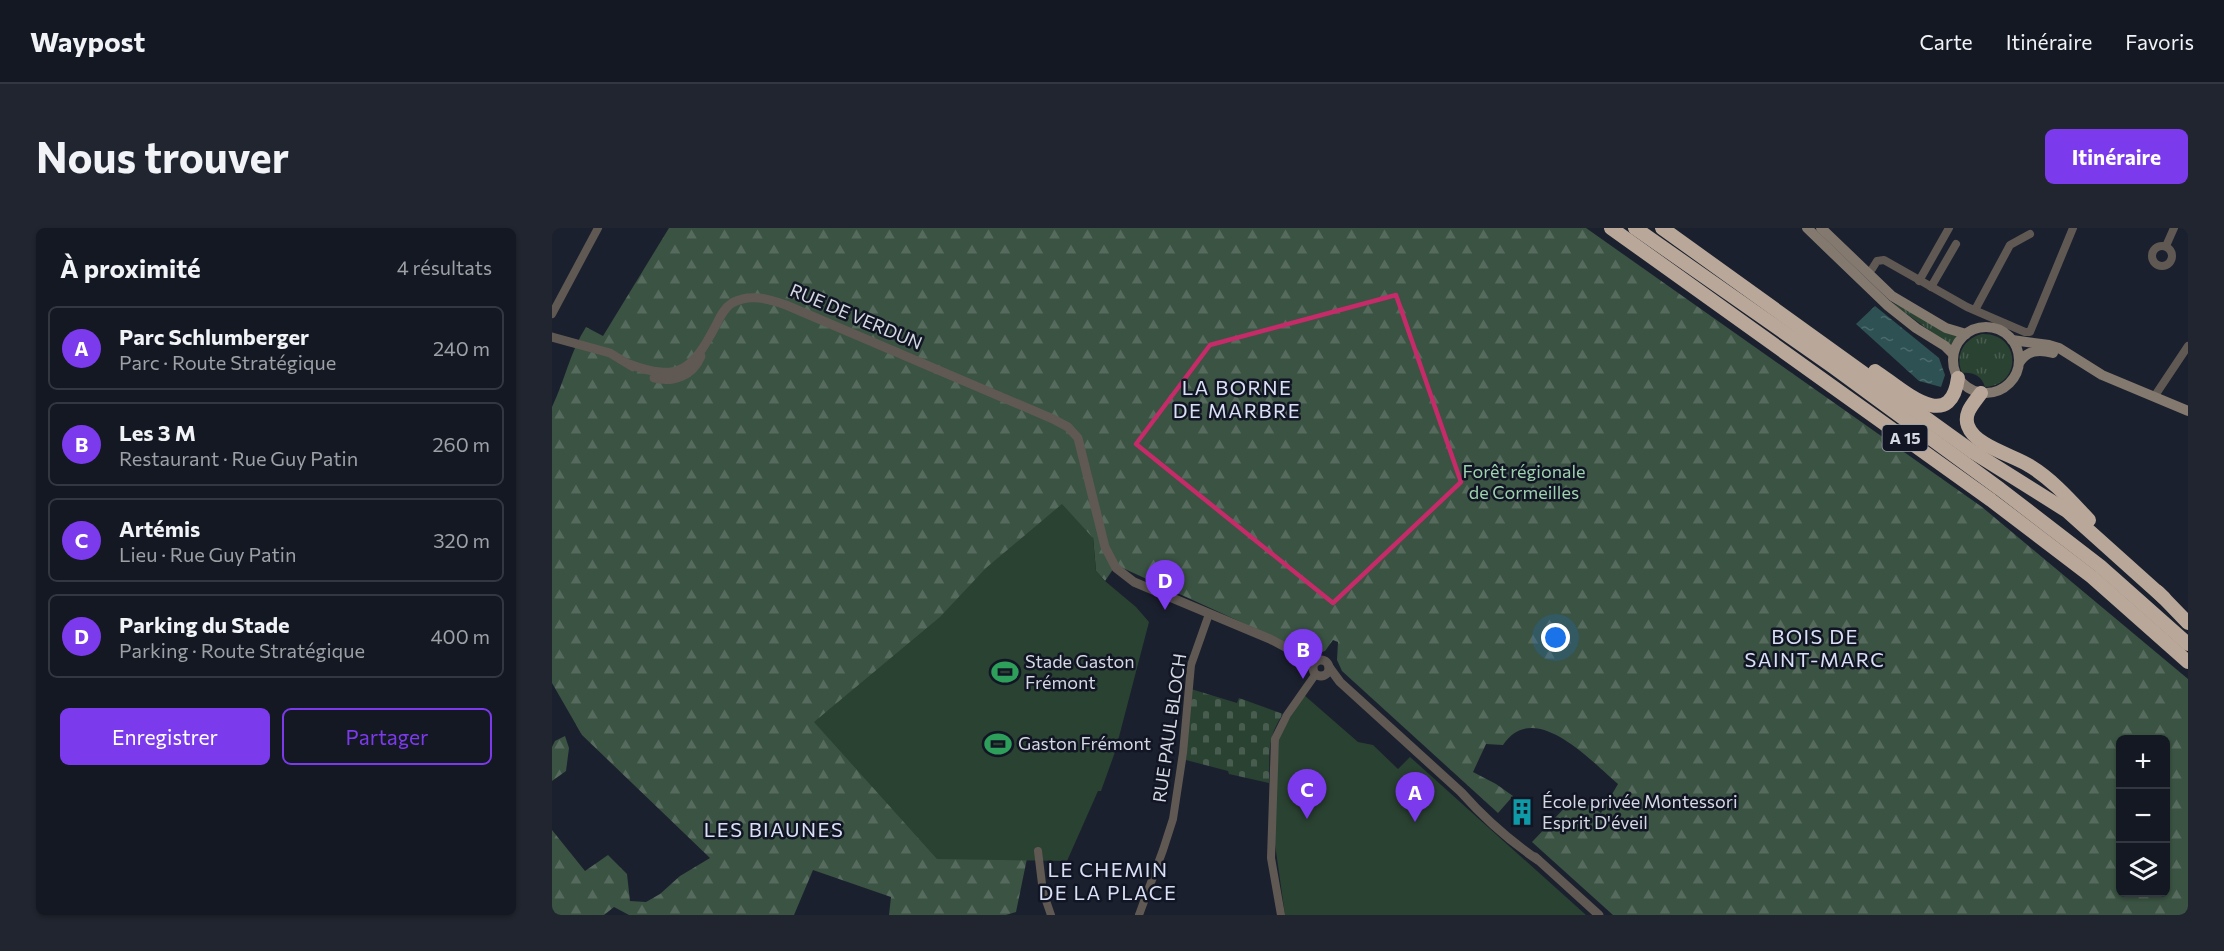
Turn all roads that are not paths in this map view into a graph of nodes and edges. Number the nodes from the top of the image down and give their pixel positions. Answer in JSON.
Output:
{"nodes":[{"id":1,"x":598,"y":228,"type":"edge"},
{"id":2,"x":1611,"y":228,"type":"edge"},
{"id":3,"x":1635,"y":228,"type":"edge"},
{"id":4,"x":1662,"y":228,"type":"edge"},
{"id":5,"x":1808,"y":228,"type":"edge"},
{"id":6,"x":1821,"y":228,"type":"edge"},
{"id":7,"x":1949,"y":228,"type":"edge"},
{"id":8,"x":2073,"y":228,"type":"edge"},
{"id":9,"x":2174,"y":228,"type":"edge"},
{"id":10,"x":2030,"y":234,"type":"dead end"},
{"id":11,"x":1956,"y":244,"type":"dead end"},
{"id":12,"x":2166,"y":246,"type":"dead end"},
{"id":13,"x":1872,"y":269,"type":"dead end"},
{"id":14,"x":1918,"y":281,"type":"junction"},
{"id":15,"x":1930,"y":287,"type":"junction"},
{"id":16,"x":1770,"y":304,"type":"junction"},
{"id":17,"x":1975,"y":310,"type":"junction"},
{"id":18,"x":552,"y":314,"type":"edge"},
{"id":19,"x":1966,"y":334,"type":"junction"},
{"id":20,"x":552,"y":338,"type":"edge"},
{"id":21,"x":2012,"y":340,"type":"junction"},
{"id":22,"x":2188,"y":346,"type":"edge"},
{"id":23,"x":1953,"y":354,"type":"junction"},
{"id":24,"x":2082,"y":362,"type":"junction"},
{"id":25,"x":2019,"y":363,"type":"junction"},
{"id":26,"x":1958,"y":378,"type":"junction"},
{"id":27,"x":1981,"y":393,"type":"junction"},
{"id":28,"x":2156,"y":393,"type":"junction"},
{"id":29,"x":2188,"y":411,"type":"edge"},
{"id":30,"x":2164,"y":598,"type":"junction"},
{"id":31,"x":1209,"y":614,"type":"junction"},
{"id":32,"x":2188,"y":623,"type":"edge"},
{"id":33,"x":2188,"y":644,"type":"edge"},
{"id":34,"x":2188,"y":662,"type":"edge"},
{"id":35,"x":1317,"y":670,"type":"junction"},
{"id":36,"x":1340,"y":682,"type":"junction"},
{"id":37,"x":1038,"y":851,"type":"dead end"},
{"id":38,"x":1051,"y":915,"type":"edge"},
{"id":39,"x":1139,"y":915,"type":"edge"},
{"id":40,"x":1281,"y":915,"type":"edge"},
{"id":41,"x":1599,"y":915,"type":"edge"}],
"edges":[{"from":1,"to":18,"type":"street"},
{"from":2,"to":34,"type":"highway","number":"A 15"},
{"from":3,"to":33,"type":"highway","number":"A 15"},
{"from":4,"to":16,"type":"highway"},
{"from":5,"to":23,"type":"main road"},
{"from":6,"to":19,"type":"main road"},
{"from":7,"to":14,"type":"street"},
{"from":8,"to":17,"type":"street"},
{"from":9,"to":12,"type":"street"},
{"from":10,"to":17,"type":"street"},
{"from":11,"to":15,"type":"street"},
{"from":13,"to":14,"type":"street"},
{"from":14,"to":15,"type":"street"},
{"from":15,"to":17,"type":"street"},
{"from":16,"to":26,"type":"highway"},
{"from":16,"to":30,"type":"highway"},
{"from":19,"to":21,"type":"main road"},
{"from":19,"to":23,"type":"main road"},
{"from":20,"to":31,"type":"street","name":"RUE DE VERDUN"},
{"from":21,"to":24,"type":"main road"},
{"from":21,"to":25,"type":"main road"},
{"from":22,"to":28,"type":"street"},
{"from":23,"to":26,"type":"main road"},
{"from":24,"to":25,"type":"main road"},
{"from":24,"to":28,"type":"main road"},
{"from":25,"to":27,"type":"main road"},
{"from":26,"to":27,"type":"main road"},
{"from":27,"to":30,"type":"highway"},
{"from":28,"to":29,"type":"main road"},
{"from":30,"to":32,"type":"highway"},
{"from":31,"to":35,"type":"street","name":"RUE DE VERDUN"},
{"from":31,"to":39,"type":"street","name":"RUE PAUL BLOCH"},
{"from":35,"to":36,"type":"street"},
{"from":35,"to":36,"type":"street"},
{"from":35,"to":40,"type":"street"},
{"from":36,"to":41,"type":"street"},
{"from":37,"to":38,"type":"street"}]}
